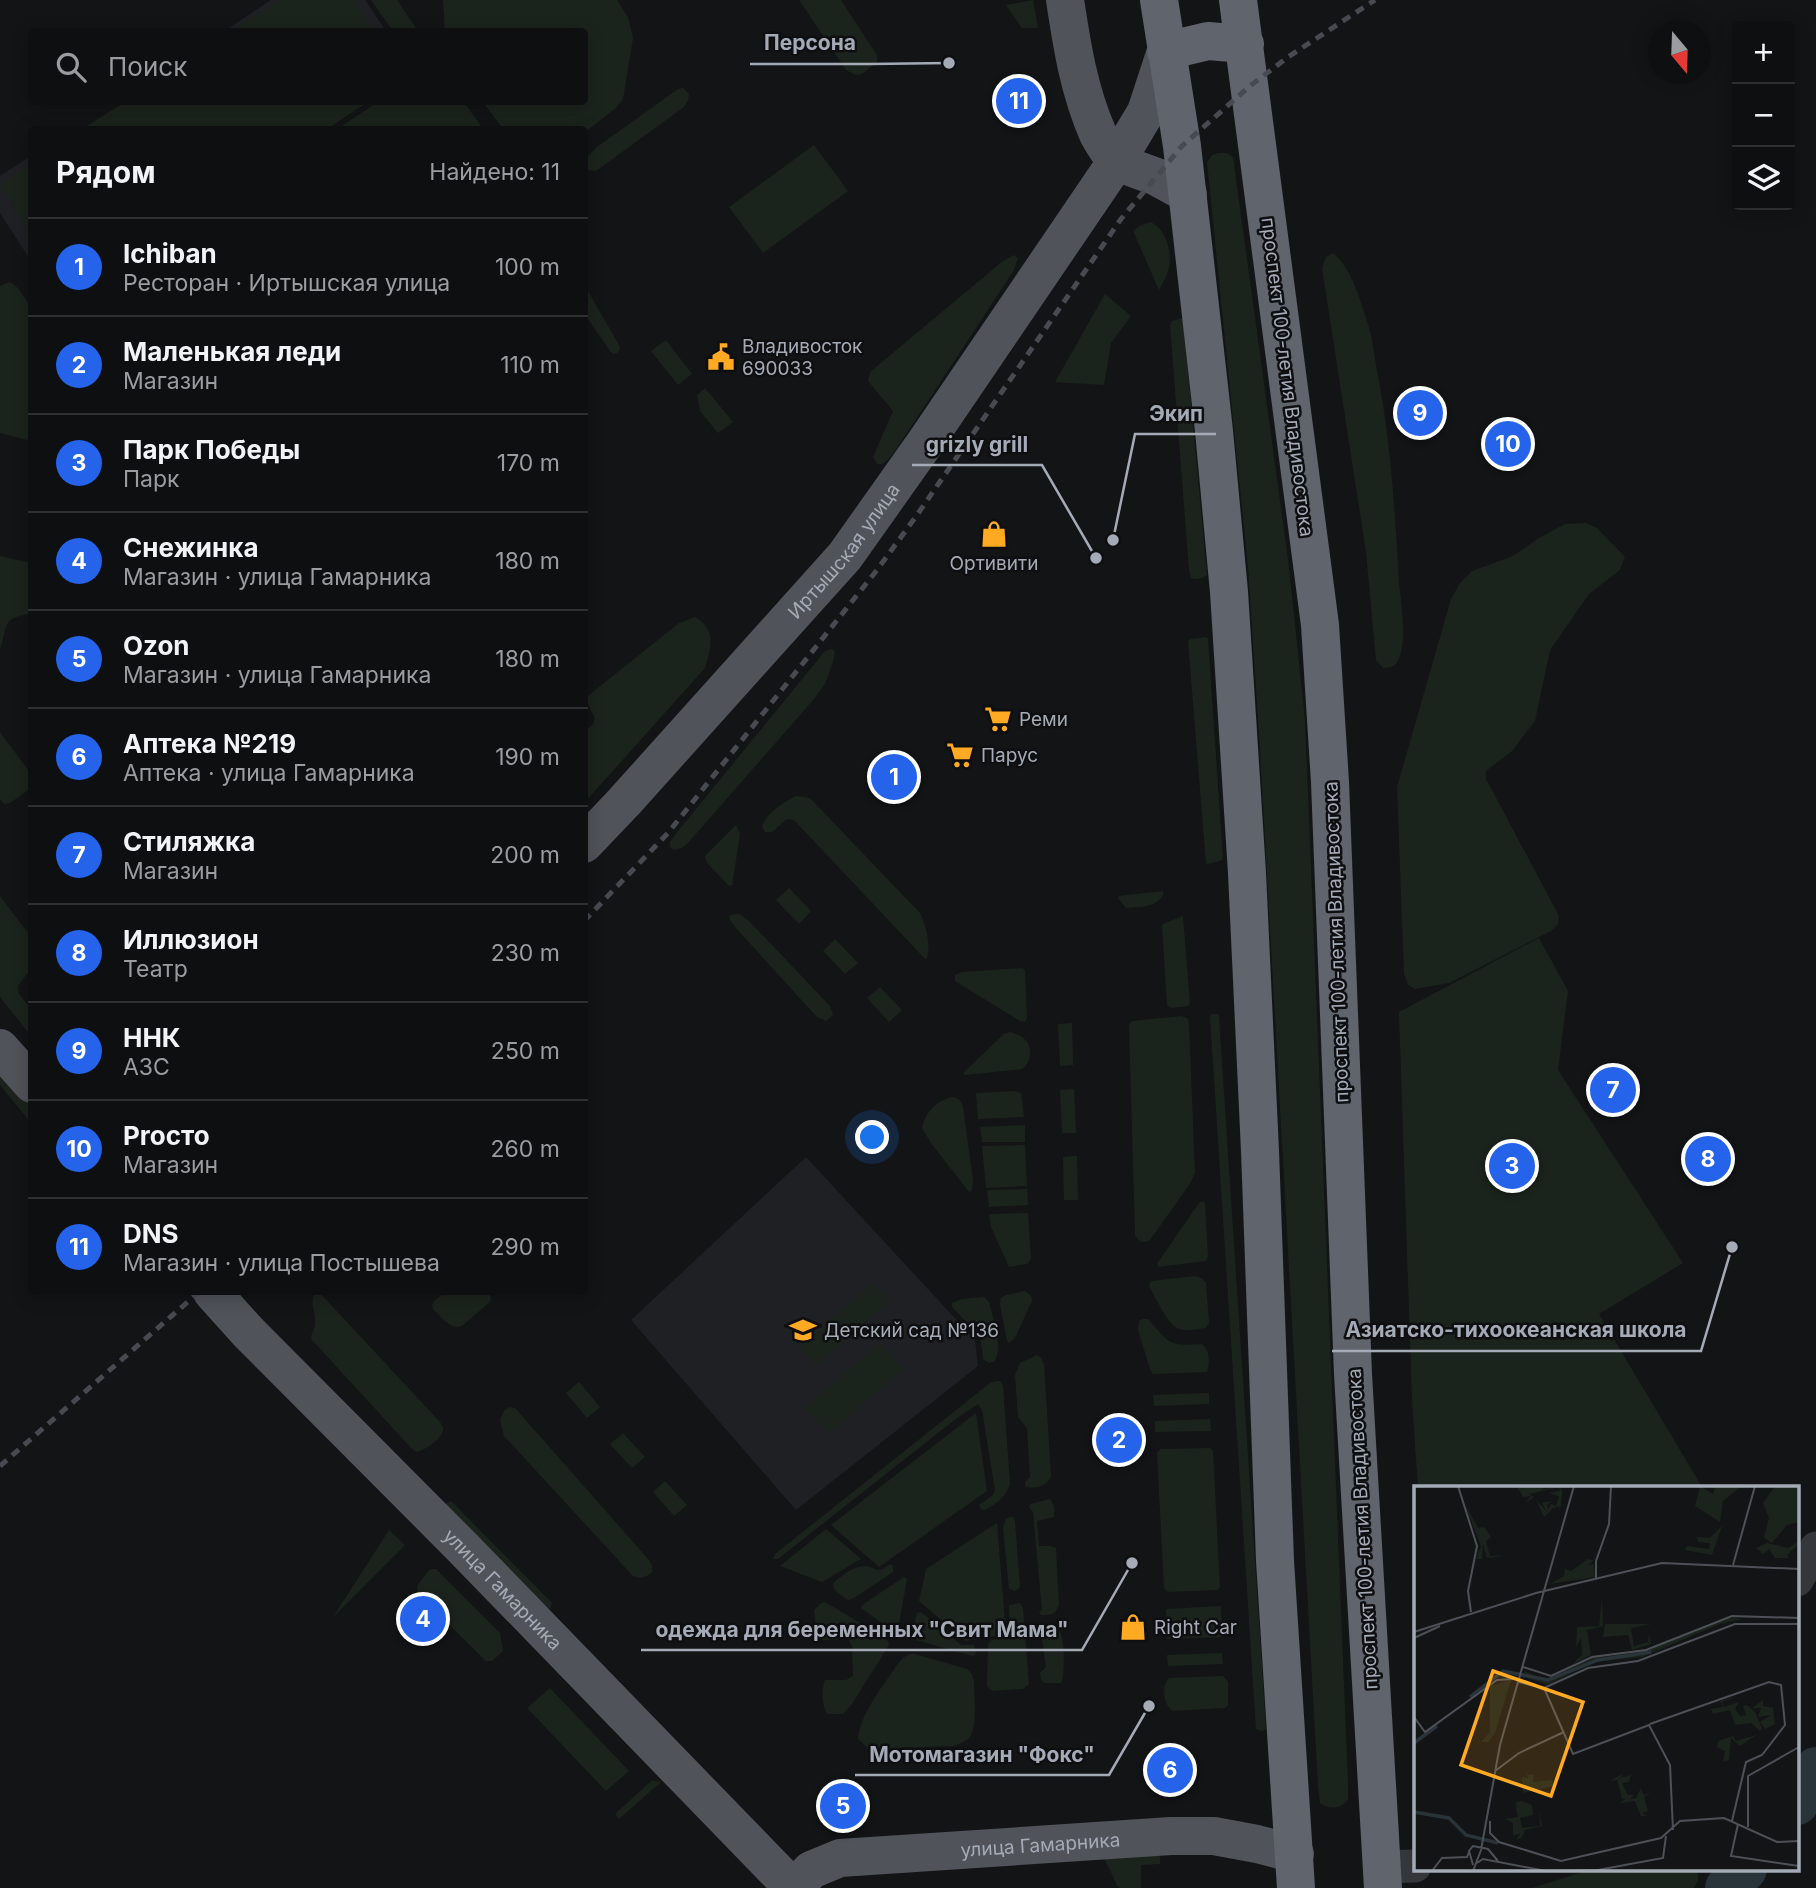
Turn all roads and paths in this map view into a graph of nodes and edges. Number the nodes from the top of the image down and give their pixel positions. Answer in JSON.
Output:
{"nodes":[{"id":1,"x":1065,"y":0,"type":"edge"},
{"id":2,"x":1159,"y":0,"type":"edge"},
{"id":3,"x":1238,"y":0,"type":"edge"},
{"id":4,"x":1245,"y":44,"type":"junction"},
{"id":5,"x":1166,"y":51,"type":"junction"},
{"id":6,"x":1116,"y":162,"type":"junction"},
{"id":7,"x":1188,"y":194,"type":"junction"},
{"id":8,"x":588,"y":840,"type":"edge"},
{"id":9,"x":0,"y":1048,"type":"edge"},
{"id":10,"x":28,"y":1080,"type":"edge"},
{"id":11,"x":215,"y":1295,"type":"edge"},
{"id":12,"x":1816,"y":1548,"type":"edge"},
{"id":13,"x":1798,"y":1578,"type":"edge"},
{"id":14,"x":1295,"y":1871,"type":"edge"},
{"id":15,"x":1394,"y":1874,"type":"edge"},
{"id":16,"x":793,"y":1888,"type":"edge"}],
"edges":[{"from":1,"to":6,"type":"main road"},
{"from":2,"to":5,"type":"highway"},
{"from":3,"to":4,"type":"highway","name":"проспект 100-летия Владивостока"},
{"from":4,"to":5,"type":"highway"},
{"from":4,"to":15,"type":"highway","name":"проспект 100-летия Владивостока"},
{"from":5,"to":6,"type":"main road","name":"Иртышская улица"},
{"from":5,"to":7,"type":"highway"},
{"from":6,"to":7,"type":"main road"},
{"from":6,"to":8,"type":"main road","name":"Иртышская улица"},
{"from":7,"to":14,"type":"highway"},
{"from":9,"to":10,"type":"main road"},
{"from":11,"to":16,"type":"main road","name":"улица Гамарника"},
{"from":12,"to":13,"type":"street"},
{"from":14,"to":16,"type":"main road","name":"улица Гамарника"}]}
